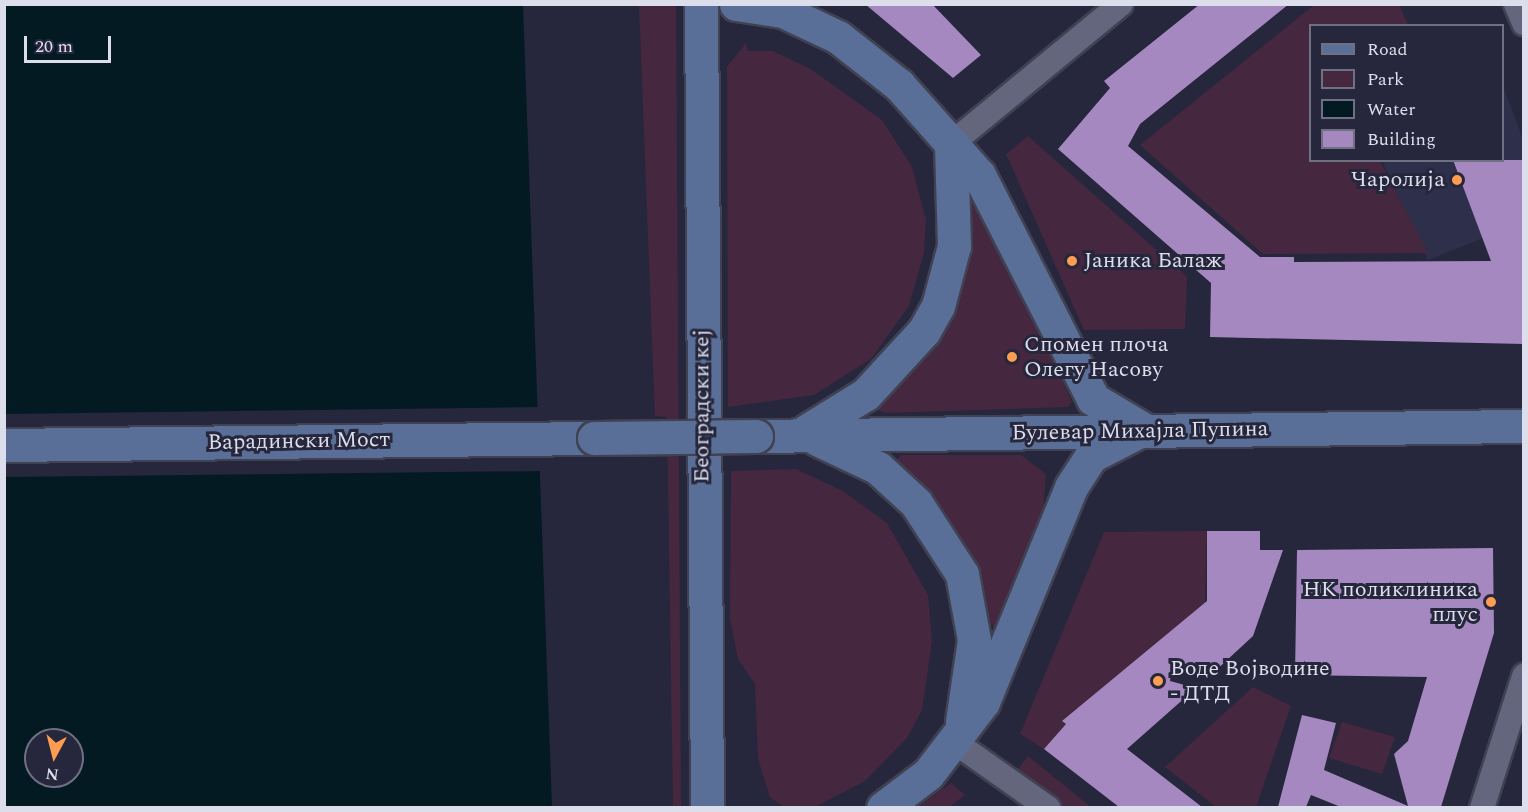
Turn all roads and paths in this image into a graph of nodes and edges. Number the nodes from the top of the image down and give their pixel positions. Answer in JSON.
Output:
{"nodes":[{"id":1,"x":701,"y":4,"type":"edge"},
{"id":2,"x":736,"y":4,"type":"edge"},
{"id":3,"x":1121,"y":4,"type":"edge"},
{"id":4,"x":1516,"y":4,"type":"edge"},
{"id":5,"x":1524,"y":23,"type":"edge"},
{"id":6,"x":951,"y":144,"type":"junction"},
{"id":7,"x":1524,"y":426,"type":"edge"},
{"id":8,"x":1147,"y":430,"type":"junction"},
{"id":9,"x":799,"y":434,"type":"junction"},
{"id":10,"x":756,"y":436,"type":"joint"},
{"id":11,"x":4,"y":445,"type":"edge"},
{"id":12,"x":1524,"y":676,"type":"edge"},
{"id":13,"x":956,"y":743,"type":"junction"},
{"id":14,"x":707,"y":807,"type":"edge"},
{"id":15,"x":883,"y":807,"type":"edge"},
{"id":16,"x":1048,"y":807,"type":"edge"},
{"id":17,"x":1482,"y":807,"type":"edge"}],
"edges":[{"from":1,"to":14,"type":"main road","name":"Београдски кеј"},
{"from":2,"to":6,"type":"main road"},
{"from":3,"to":6,"type":"street"},
{"from":4,"to":5,"type":"street"},
{"from":6,"to":8,"type":"main road"},
{"from":6,"to":9,"type":"main road"},
{"from":7,"to":8,"type":"main road","name":"Булевар Михајла Пупина"},
{"from":8,"to":9,"type":"main road","name":"Булевар Михајла Пупина"},
{"from":8,"to":13,"type":"main road"},
{"from":9,"to":10,"type":"main road","name":"Булевар Михајла Пупина"},
{"from":9,"to":13,"type":"main road"},
{"from":10,"to":11,"type":"main road","name":"Варадински Мост","bridge":true},
{"from":12,"to":17,"type":"street"},
{"from":13,"to":15,"type":"main road"},
{"from":13,"to":16,"type":"street"}]}
